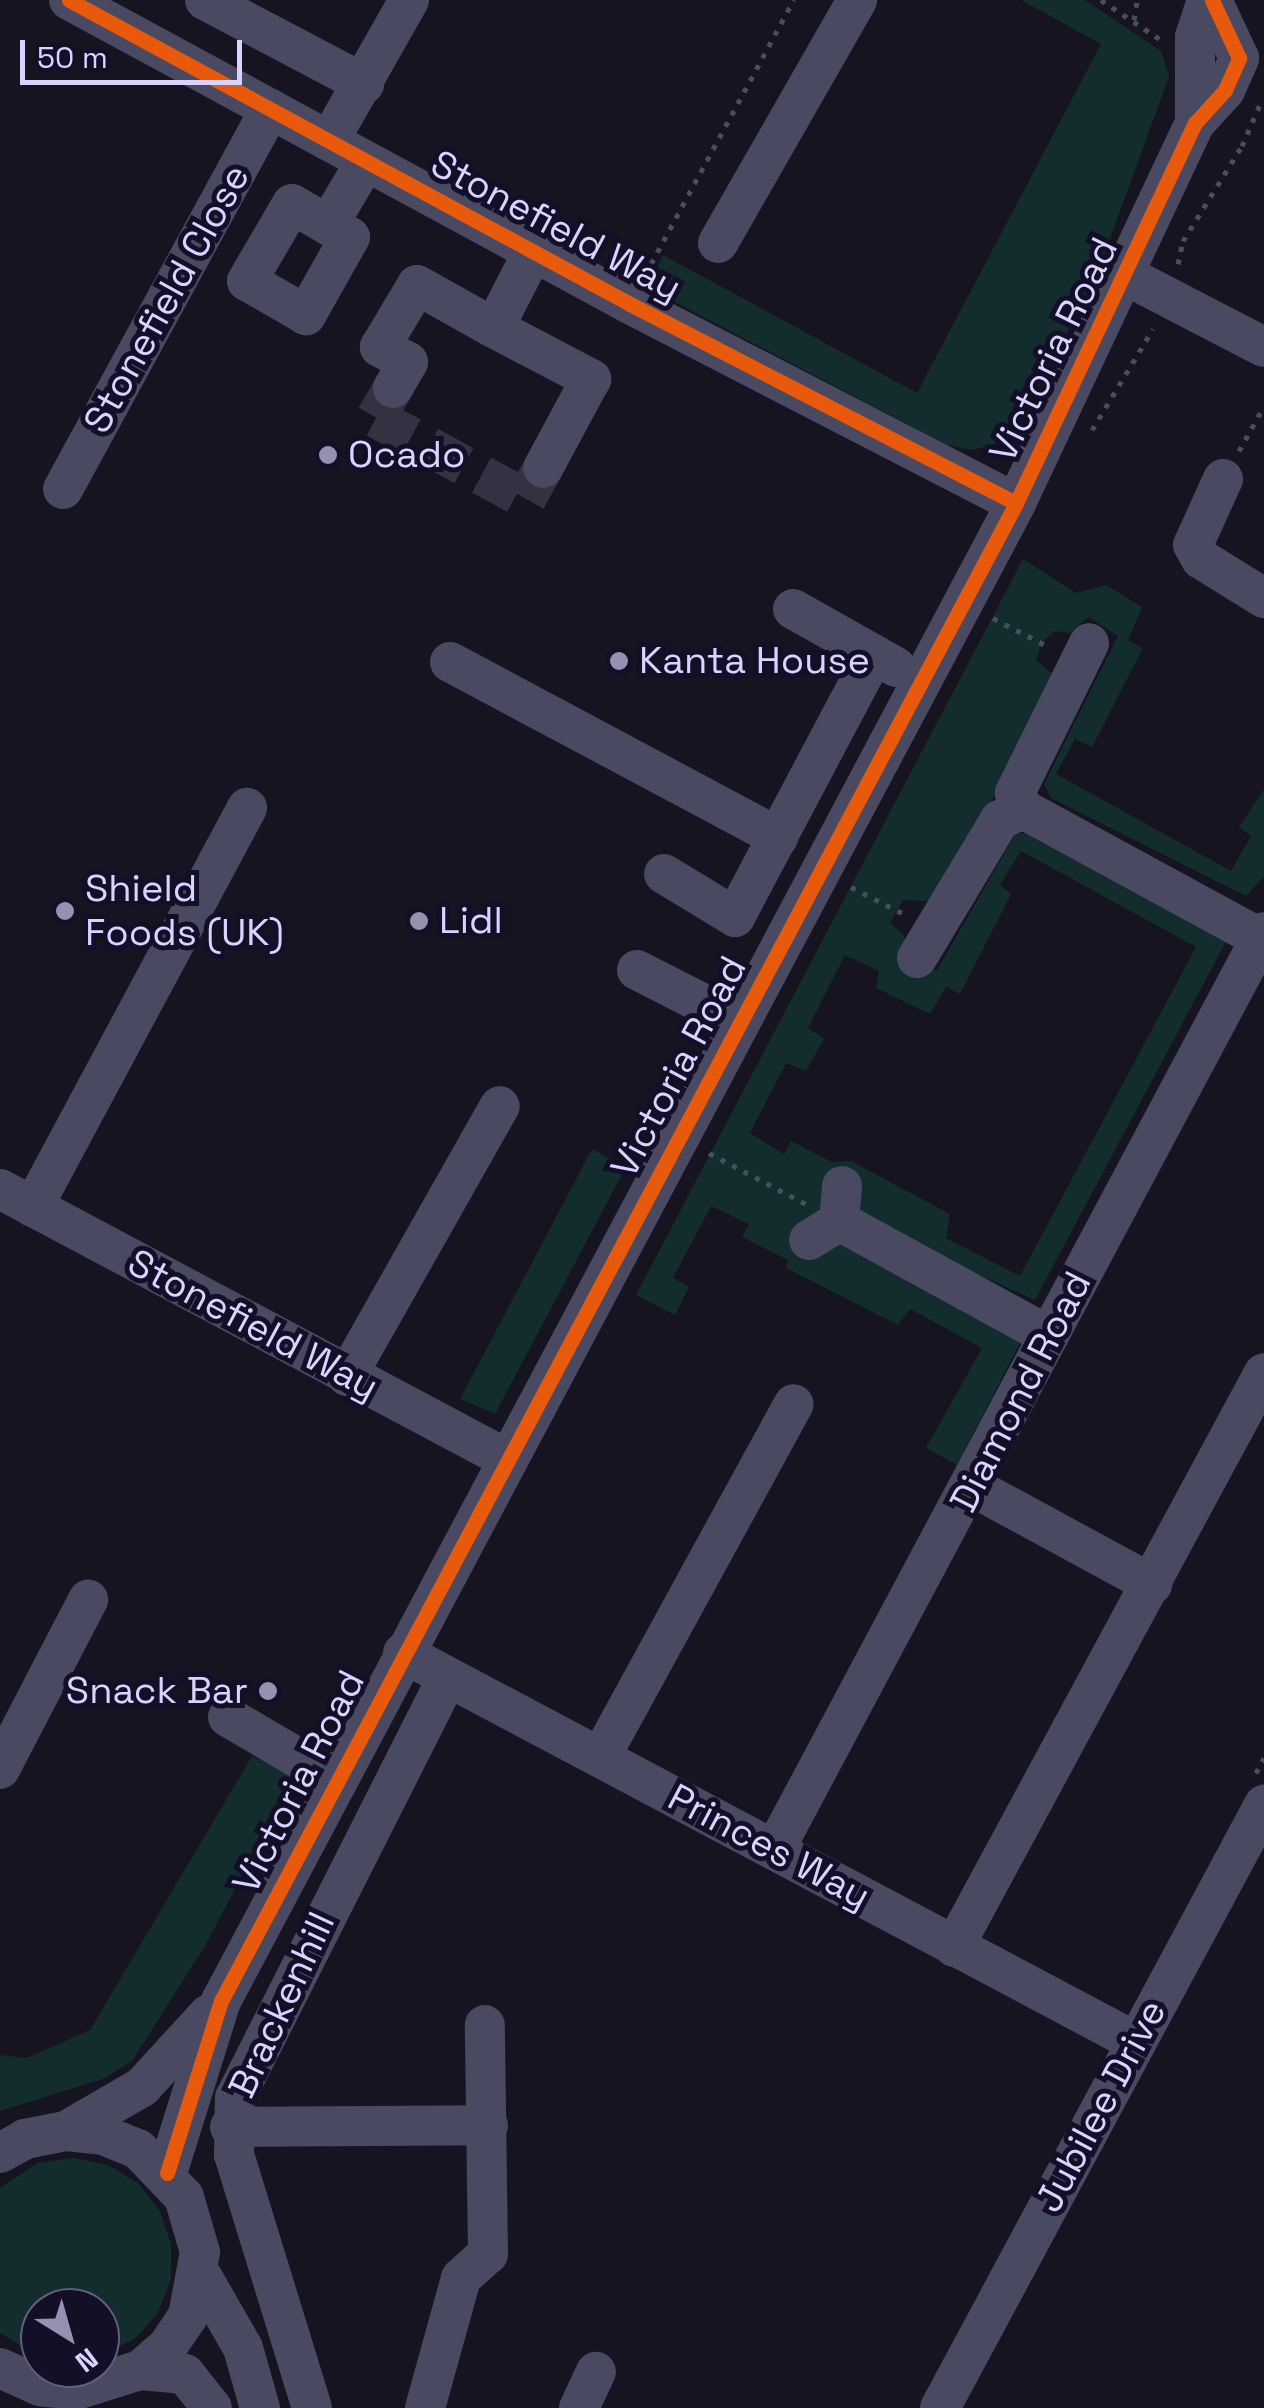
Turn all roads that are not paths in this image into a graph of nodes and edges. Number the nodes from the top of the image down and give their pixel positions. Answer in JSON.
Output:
{"nodes":[{"id":1,"x":69,"y":0,"type":"edge"},
{"id":2,"x":205,"y":0,"type":"edge"},
{"id":3,"x":410,"y":0,"type":"edge"},
{"id":4,"x":857,"y":0,"type":"edge"},
{"id":5,"x":1209,"y":0,"type":"edge"},
{"id":6,"x":364,"y":84,"type":"junction"},
{"id":7,"x":270,"y":110,"type":"junction"},
{"id":8,"x":329,"y":141,"type":"junction"},
{"id":9,"x":366,"y":160,"type":"junction"},
{"id":10,"x":351,"y":238,"type":"dead end"},
{"id":11,"x":718,"y":243,"type":"dead end"},
{"id":12,"x":533,"y":252,"type":"junction"},
{"id":13,"x":1127,"y":276,"type":"junction"},
{"id":14,"x":494,"y":328,"type":"junction"},
{"id":15,"x":1264,"y":347,"type":"edge"},
{"id":16,"x":393,"y":388,"type":"tunnel mouth"},
{"id":17,"x":543,"y":468,"type":"tunnel mouth"},
{"id":18,"x":1223,"y":480,"type":"road end"},
{"id":19,"x":64,"y":488,"type":"dead end"},
{"id":20,"x":1016,"y":503,"type":"junction"},
{"id":21,"x":1264,"y":598,"type":"edge"},
{"id":22,"x":793,"y":609,"type":"dead end"},
{"id":23,"x":1072,"y":640,"type":"road end"},
{"id":24,"x":874,"y":654,"type":"junction"},
{"id":25,"x":450,"y":662,"type":"dead end"},
{"id":26,"x":921,"y":681,"type":"junction"},
{"id":27,"x":247,"y":808,"type":"dead end"},
{"id":28,"x":1023,"y":809,"type":"junction"},
{"id":29,"x":778,"y":837,"type":"junction"},
{"id":30,"x":664,"y":874,"type":"dead end"},
{"id":31,"x":1262,"y":935,"type":"edge"},
{"id":32,"x":926,"y":944,"type":"road end"},
{"id":33,"x":637,"y":970,"type":"dead end"},
{"id":34,"x":739,"y":1022,"type":"junction"},
{"id":35,"x":500,"y":1106,"type":"dead end"},
{"id":36,"x":16,"y":1198,"type":"edge"},
{"id":37,"x":830,"y":1216,"type":"road end"},
{"id":38,"x":1049,"y":1336,"type":"junction"},
{"id":39,"x":1264,"y":1372,"type":"edge"},
{"id":40,"x":347,"y":1376,"type":"junction"},
{"id":41,"x":794,"y":1404,"type":"dead end"},
{"id":42,"x":507,"y":1460,"type":"junction"},
{"id":43,"x":973,"y":1487,"type":"junction"},
{"id":44,"x":1152,"y":1584,"type":"junction"},
{"id":45,"x":88,"y":1600,"type":"dead end"},
{"id":46,"x":403,"y":1653,"type":"junction"},
{"id":47,"x":447,"y":1678,"type":"junction"},
{"id":48,"x":228,"y":1717,"type":"dead end"},
{"id":49,"x":601,"y":1756,"type":"junction"},
{"id":50,"x":0,"y":1770,"type":"edge"},
{"id":51,"x":336,"y":1782,"type":"junction"},
{"id":52,"x":1264,"y":1805,"type":"edge"},
{"id":53,"x":775,"y":1850,"type":"junction"},
{"id":54,"x":954,"y":1948,"type":"junction"},
{"id":55,"x":222,"y":2002,"type":"junction"},
{"id":56,"x":486,"y":2025,"type":"dead end"},
{"id":57,"x":1134,"y":2041,"type":"junction"},
{"id":58,"x":488,"y":2125,"type":"junction"},
{"id":59,"x":230,"y":2127,"type":"junction"},
{"id":60,"x":66,"y":2131,"type":"junction"},
{"id":61,"x":0,"y":2154,"type":"edge"},
{"id":62,"x":167,"y":2173,"type":"junction"},
{"id":63,"x":200,"y":2273,"type":"junction"},
{"id":64,"x":0,"y":2368,"type":"edge"},
{"id":65,"x":140,"y":2370,"type":"junction"},
{"id":66,"x":76,"y":2390,"type":"junction"},
{"id":67,"x":36,"y":2408,"type":"edge"},
{"id":68,"x":212,"y":2408,"type":"edge"},
{"id":69,"x":260,"y":2408,"type":"edge"},
{"id":70,"x":312,"y":2408,"type":"edge"},
{"id":71,"x":425,"y":2408,"type":"edge"},
{"id":72,"x":940,"y":2408,"type":"edge"}],
"edges":[{"from":1,"to":7,"type":"street","name":"Stonefield Way"},
{"from":2,"to":6,"type":"street"},
{"from":3,"to":6,"type":"street"},
{"from":4,"to":11,"type":"street"},
{"from":5,"to":13,"type":"street","name":"Victoria Road"},
{"from":6,"to":8,"type":"street"},
{"from":7,"to":8,"type":"street","name":"Stonefield Way"},
{"from":7,"to":19,"type":"street","name":"Stonefield Close"},
{"from":8,"to":9,"type":"street","name":"Stonefield Way"},
{"from":9,"to":10,"type":"street"},
{"from":9,"to":12,"type":"street","name":"Stonefield Way"},
{"from":12,"to":14,"type":"street"},
{"from":12,"to":20,"type":"street","name":"Stonefield Way"},
{"from":13,"to":15,"type":"street"},
{"from":13,"to":20,"type":"street","name":"Victoria Road"},
{"from":14,"to":16,"type":"street"},
{"from":14,"to":17,"type":"street"},
{"from":18,"to":21,"type":"street"},
{"from":20,"to":26,"type":"street","name":"Victoria Road"},
{"from":22,"to":24,"type":"street"},
{"from":23,"to":28,"type":"street"},
{"from":24,"to":26,"type":"street"},
{"from":24,"to":29,"type":"street"},
{"from":25,"to":29,"type":"street"},
{"from":26,"to":34,"type":"street","name":"Victoria Road"},
{"from":27,"to":36,"type":"street"},
{"from":28,"to":31,"type":"street"},
{"from":28,"to":32,"type":"street"},
{"from":29,"to":30,"type":"street"},
{"from":31,"to":38,"type":"street","name":"Diamond Road"},
{"from":33,"to":34,"type":"street"},
{"from":34,"to":42,"type":"street","name":"Victoria Road"},
{"from":35,"to":40,"type":"street"},
{"from":36,"to":40,"type":"street","name":"Stonefield Way"},
{"from":37,"to":38,"type":"street"},
{"from":38,"to":43,"type":"street","name":"Diamond Road"},
{"from":39,"to":44,"type":"street"},
{"from":40,"to":42,"type":"street","name":"Stonefield Way"},
{"from":41,"to":49,"type":"street"},
{"from":42,"to":46,"type":"street","name":"Victoria Road"},
{"from":43,"to":44,"type":"street"},
{"from":43,"to":53,"type":"street","name":"Diamond Road"},
{"from":44,"to":54,"type":"street"},
{"from":45,"to":50,"type":"street"},
{"from":46,"to":47,"type":"street","name":"Princes Way"},
{"from":46,"to":51,"type":"street","name":"Victoria Road"},
{"from":47,"to":49,"type":"street","name":"Princes Way"},
{"from":47,"to":59,"type":"street","name":"Brackenhill"},
{"from":48,"to":51,"type":"street"},
{"from":49,"to":53,"type":"street","name":"Princes Way"},
{"from":51,"to":55,"type":"street","name":"Victoria Road"},
{"from":52,"to":57,"type":"street","name":"Jubilee Drive"},
{"from":53,"to":54,"type":"street","name":"Princes Way"},
{"from":54,"to":57,"type":"street","name":"Princes Way"},
{"from":55,"to":60,"type":"street","name":"Victoria Road"},
{"from":55,"to":62,"type":"street","name":"Victoria Road"},
{"from":56,"to":58,"type":"street"},
{"from":57,"to":72,"type":"street","name":"Jubilee Drive"},
{"from":58,"to":59,"type":"street"},
{"from":58,"to":71,"type":"street"},
{"from":59,"to":70,"type":"street","name":"Brackenhill"},
{"from":60,"to":61,"type":"street"},
{"from":60,"to":62,"type":"street"},
{"from":62,"to":63,"type":"street"},
{"from":63,"to":65,"type":"street"},
{"from":63,"to":69,"type":"street"},
{"from":64,"to":66,"type":"street"},
{"from":65,"to":66,"type":"street"},
{"from":65,"to":68,"type":"street"},
{"from":66,"to":67,"type":"street"}]}
